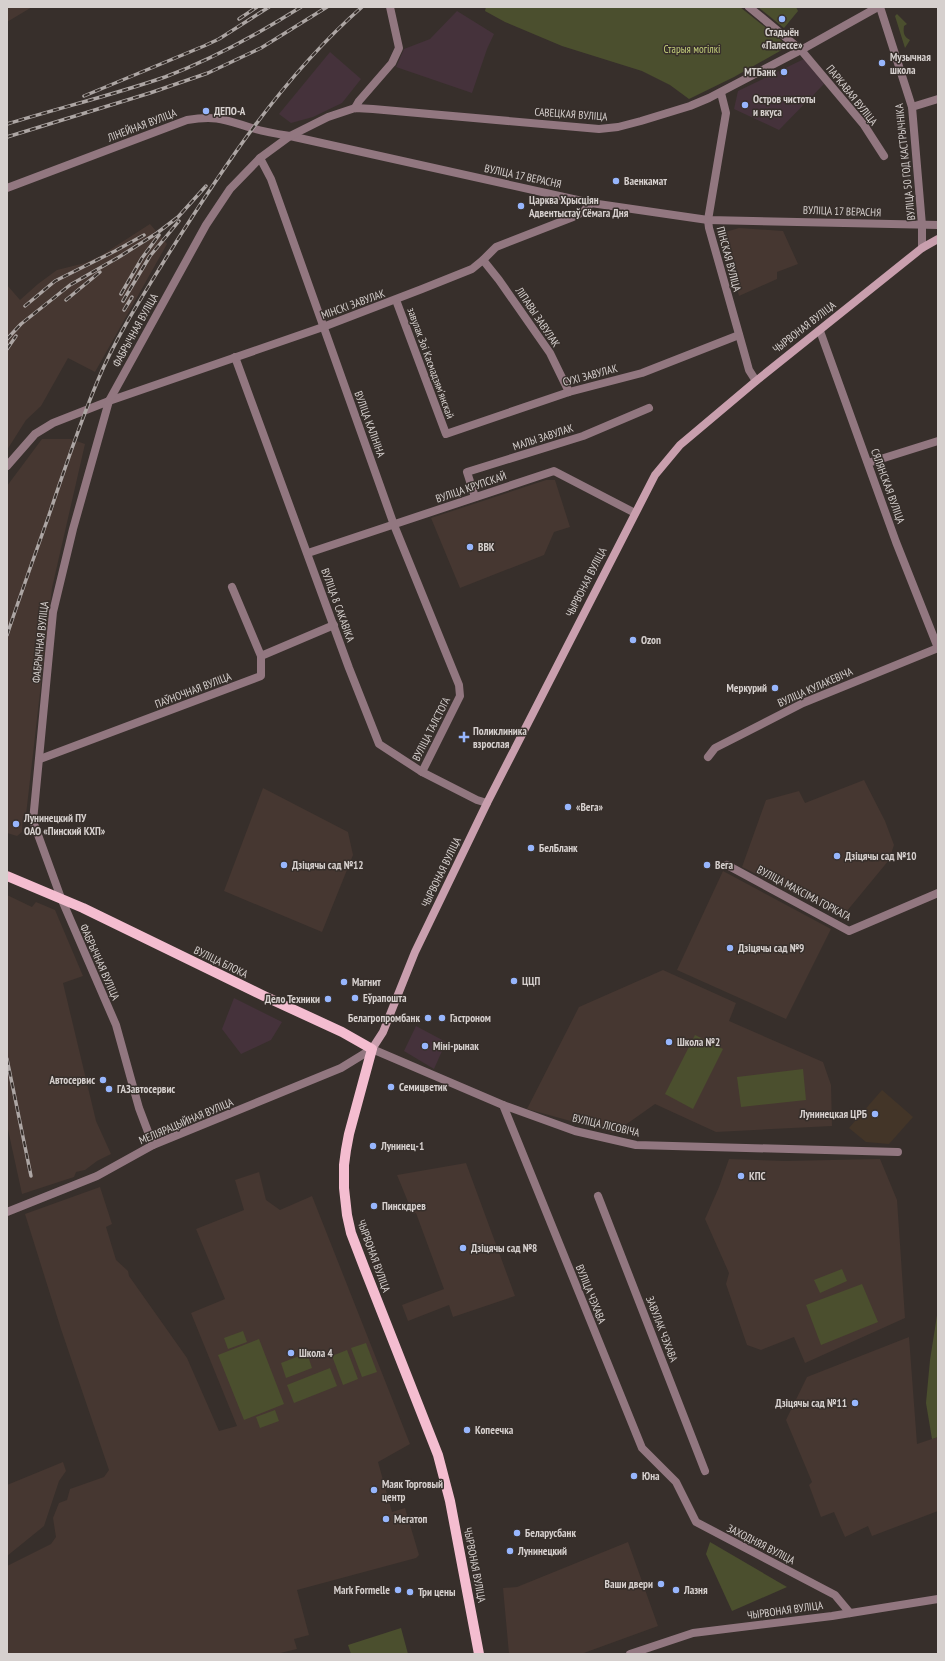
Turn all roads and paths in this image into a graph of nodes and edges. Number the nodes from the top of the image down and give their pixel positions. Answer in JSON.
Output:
{"nodes":[{"id":1,"x":390,"y":7,"type":"edge"},
{"id":2,"x":749,"y":7,"type":"edge"},
{"id":3,"x":879,"y":7,"type":"edge"},
{"id":4,"x":801,"y":50,"type":"junction"},
{"id":5,"x":721,"y":92,"type":"junction"},
{"id":6,"x":938,"y":99,"type":"edge"},
{"id":7,"x":912,"y":107,"type":"junction"},
{"id":8,"x":355,"y":108,"type":"junction"},
{"id":9,"x":290,"y":136,"type":"junction"},
{"id":10,"x":884,"y":156,"type":"dead end"},
{"id":11,"x":260,"y":158,"type":"junction"},
{"id":12,"x":7,"y":188,"type":"edge"},
{"id":13,"x":591,"y":203,"type":"junction"},
{"id":14,"x":708,"y":220,"type":"junction"},
{"id":15,"x":922,"y":225,"type":"junction"},
{"id":16,"x":938,"y":225,"type":"edge"},
{"id":17,"x":938,"y":240,"type":"edge"},
{"id":18,"x":922,"y":248,"type":"junction"},
{"id":19,"x":483,"y":260,"type":"junction"},
{"id":20,"x":396,"y":300,"type":"junction"},
{"id":21,"x":323,"y":327,"type":"junction"},
{"id":22,"x":820,"y":331,"type":"junction"},
{"id":23,"x":739,"y":335,"type":"junction"},
{"id":24,"x":235,"y":357,"type":"junction"},
{"id":25,"x":756,"y":381,"type":"junction"},
{"id":26,"x":568,"y":392,"type":"junction"},
{"id":27,"x":109,"y":401,"type":"junction"},
{"id":28,"x":649,"y":408,"type":"dead end"},
{"id":29,"x":446,"y":434,"type":"joint"},
{"id":30,"x":938,"y":440,"type":"edge"},
{"id":31,"x":868,"y":463,"type":"junction"},
{"id":32,"x":7,"y":466,"type":"edge"},
{"id":33,"x":475,"y":497,"type":"junction"},
{"id":34,"x":635,"y":513,"type":"junction"},
{"id":35,"x":394,"y":525,"type":"junction"},
{"id":36,"x":308,"y":553,"type":"junction"},
{"id":37,"x":232,"y":587,"type":"dead end"},
{"id":38,"x":334,"y":625,"type":"junction"},
{"id":39,"x":938,"y":648,"type":"edge"},
{"id":40,"x":261,"y":656,"type":"junction"},
{"id":41,"x":460,"y":696,"type":"joint"},
{"id":42,"x":708,"y":758,"type":"dead end"},
{"id":43,"x":40,"y":759,"type":"junction"},
{"id":44,"x":422,"y":772,"type":"junction"},
{"id":45,"x":487,"y":803,"type":"junction"},
{"id":46,"x":727,"y":865,"type":"dead end"},
{"id":47,"x":7,"y":876,"type":"edge"},
{"id":48,"x":938,"y":893,"type":"edge"},
{"id":49,"x":61,"y":898,"type":"junction"},
{"id":50,"x":372,"y":1049,"type":"junction"},
{"id":51,"x":502,"y":1105,"type":"junction"},
{"id":52,"x":153,"y":1145,"type":"junction"},
{"id":53,"x":898,"y":1152,"type":"dead end"},
{"id":54,"x":598,"y":1196,"type":"dead end"},
{"id":55,"x":7,"y":1212,"type":"edge"},
{"id":56,"x":705,"y":1471,"type":"dead end"},
{"id":57,"x":676,"y":1482,"type":"joint"},
{"id":58,"x":938,"y":1599,"type":"edge"},
{"id":59,"x":850,"y":1613,"type":"junction"},
{"id":60,"x":479,"y":1654,"type":"edge"},
{"id":61,"x":630,"y":1654,"type":"edge"}],
"edges":[{"from":1,"to":8,"type":"street"},
{"from":2,"to":4,"type":"street","name":"ПАРКАВАЯ ВУЛІЦА"},
{"from":3,"to":4,"type":"street","name":"САВЕЦКАЯ ВУЛІЦА"},
{"from":3,"to":7,"type":"street","name":"ВУЛІЦА 50 ГОД КАСТРЫЧНІКА"},
{"from":4,"to":5,"type":"street","name":"САВЕЦКАЯ ВУЛІЦА"},
{"from":4,"to":10,"type":"street","name":"ПАРКАВАЯ ВУЛІЦА"},
{"from":5,"to":8,"type":"street","name":"САВЕЦКАЯ ВУЛІЦА"},
{"from":5,"to":14,"type":"street","name":"ПІНСКАЯ ВУЛІЦА"},
{"from":6,"to":7,"type":"street"},
{"from":7,"to":15,"type":"street","name":"ВУЛІЦА 50 ГОД КАСТРЫЧНІКА"},
{"from":8,"to":9,"type":"street","name":"САВЕЦКАЯ ВУЛІЦА"},
{"from":9,"to":11,"type":"street","name":"ФАБРЫЧНАЯ ВУЛІЦА"},
{"from":9,"to":12,"type":"street","name":"ЛІНЕЙНАЯ ВУЛІЦА"},
{"from":9,"to":13,"type":"street","name":"ВУЛІЦА 17 ВЕРАСНЯ"},
{"from":11,"to":21,"type":"street","name":"ВУЛІЦА КАЛІНІНА"},
{"from":11,"to":27,"type":"street","name":"ФАБРЫЧНАЯ ВУЛІЦА"},
{"from":13,"to":14,"type":"street","name":"ВУЛІЦА 17 ВЕРАСНЯ"},
{"from":13,"to":19,"type":"street","name":"МІНСКІ ЗАВУЛАК"},
{"from":14,"to":15,"type":"street","name":"ВУЛІЦА 17 ВЕРАСНЯ"},
{"from":14,"to":23,"type":"street","name":"ПІНСКАЯ ВУЛІЦА"},
{"from":15,"to":16,"type":"street"},
{"from":15,"to":18,"type":"street","name":"ВУЛІЦА 50 ГОД КАСТРЫЧНІКА"},
{"from":17,"to":18,"type":"main road","name":"ЧЫРВОНАЯ ВУЛІЦА"},
{"from":18,"to":22,"type":"main road","name":"ЧЫРВОНАЯ ВУЛІЦА"},
{"from":19,"to":20,"type":"street","name":"МІНСКІ ЗАВУЛАК"},
{"from":19,"to":26,"type":"street","name":"ЛІПАВЫ ЗАВУЛАК"},
{"from":20,"to":21,"type":"street","name":"МІНСКІ ЗАВУЛАК"},
{"from":20,"to":29,"type":"street","name":"завулак Зоі Касмадзямʼянскай"},
{"from":21,"to":24,"type":"street","name":"МІНСКІ ЗАВУЛАК"},
{"from":21,"to":35,"type":"street","name":"ВУЛІЦА КАЛІНІНА"},
{"from":22,"to":25,"type":"main road","name":"ЧЫРВОНАЯ ВУЛІЦА"},
{"from":22,"to":31,"type":"street","name":"СЯЛЯНСКАЯ ВУЛІЦА"},
{"from":23,"to":25,"type":"street","name":"ПІНСКАЯ ВУЛІЦА"},
{"from":23,"to":26,"type":"street","name":"СУХІ ЗАВУЛАК"},
{"from":24,"to":27,"type":"street","name":"МІНСКІ ЗАВУЛАК"},
{"from":24,"to":36,"type":"street","name":"ВУЛІЦА 8 САКАВІКА"},
{"from":25,"to":34,"type":"main road","name":"ЧЫРВОНАЯ ВУЛІЦА"},
{"from":26,"to":29,"type":"street","name":"СУХІ ЗАВУЛАК"},
{"from":27,"to":32,"type":"street","name":"МІНСКІ ЗАВУЛАК"},
{"from":27,"to":43,"type":"street","name":"ФАБРЫЧНАЯ ВУЛІЦА"},
{"from":28,"to":33,"type":"street","name":"МАЛЫ ЗАВУЛАК"},
{"from":30,"to":31,"type":"street"},
{"from":31,"to":39,"type":"street","name":"СЯЛЯНСКАЯ ВУЛІЦА"},
{"from":33,"to":34,"type":"street","name":"ВУЛІЦА КРУПСКАЙ"},
{"from":33,"to":35,"type":"street","name":"ВУЛІЦА КРУПСКАЙ"},
{"from":34,"to":45,"type":"main road","name":"ЧЫРВОНАЯ ВУЛІЦА"},
{"from":35,"to":36,"type":"street","name":"ВУЛІЦА КРУПСКАЙ"},
{"from":35,"to":41,"type":"street","name":"ВУЛІЦА КАЛІНІНА"},
{"from":36,"to":38,"type":"street","name":"ВУЛІЦА 8 САКАВІКА"},
{"from":37,"to":40,"type":"street"},
{"from":38,"to":40,"type":"street"},
{"from":38,"to":44,"type":"street","name":"ВУЛІЦА 8 САКАВІКА"},
{"from":39,"to":42,"type":"street","name":"ВУЛІЦА КУЛАКЕВІЧА"},
{"from":40,"to":43,"type":"street","name":"ПАЎНОЧНАЯ ВУЛІЦА"},
{"from":41,"to":44,"type":"street","name":"ВУЛІЦА ТАЛСТОГА"},
{"from":43,"to":49,"type":"street","name":"ФАБРЫЧНАЯ ВУЛІЦА"},
{"from":44,"to":45,"type":"street","name":"ВУЛІЦА 8 САКАВІКА"},
{"from":45,"to":50,"type":"main road","name":"ЧЫРВОНАЯ ВУЛІЦА"},
{"from":46,"to":48,"type":"street","name":"ВУЛІЦА МАКСІМА ГОРКАГА"},
{"from":47,"to":49,"type":"main road","name":"ВУЛІЦА БЛОКА"},
{"from":49,"to":50,"type":"main road","name":"ВУЛІЦА БЛОКА"},
{"from":49,"to":52,"type":"street","name":"ФАБРЫЧНАЯ ВУЛІЦА"},
{"from":50,"to":51,"type":"street","name":"ВУЛІЦА ЛІСОВІЧА"},
{"from":50,"to":52,"type":"street","name":"МЕЛІЯРАЦЫЙНАЯ ВУЛІЦА"},
{"from":50,"to":60,"type":"main road","name":"ЧЫРВОНАЯ ВУЛІЦА"},
{"from":51,"to":53,"type":"street","name":"ВУЛІЦА ЛІСОВІЧА"},
{"from":51,"to":57,"type":"street","name":"ВУЛІЦА ЧЭХАВА"},
{"from":52,"to":55,"type":"street","name":"МЕЛІЯРАЦЫЙНАЯ ВУЛІЦА"},
{"from":54,"to":56,"type":"street","name":"ЗАВУЛАК ЧЭХАВА"},
{"from":57,"to":59,"type":"street","name":"ЗАХОДНЯЯ ВУЛІЦА"},
{"from":58,"to":59,"type":"street","name":"ЧЫРВОНАЯ ВУЛІЦА"},
{"from":59,"to":61,"type":"street","name":"ЧЫРВОНАЯ ВУЛІЦА"}]}
